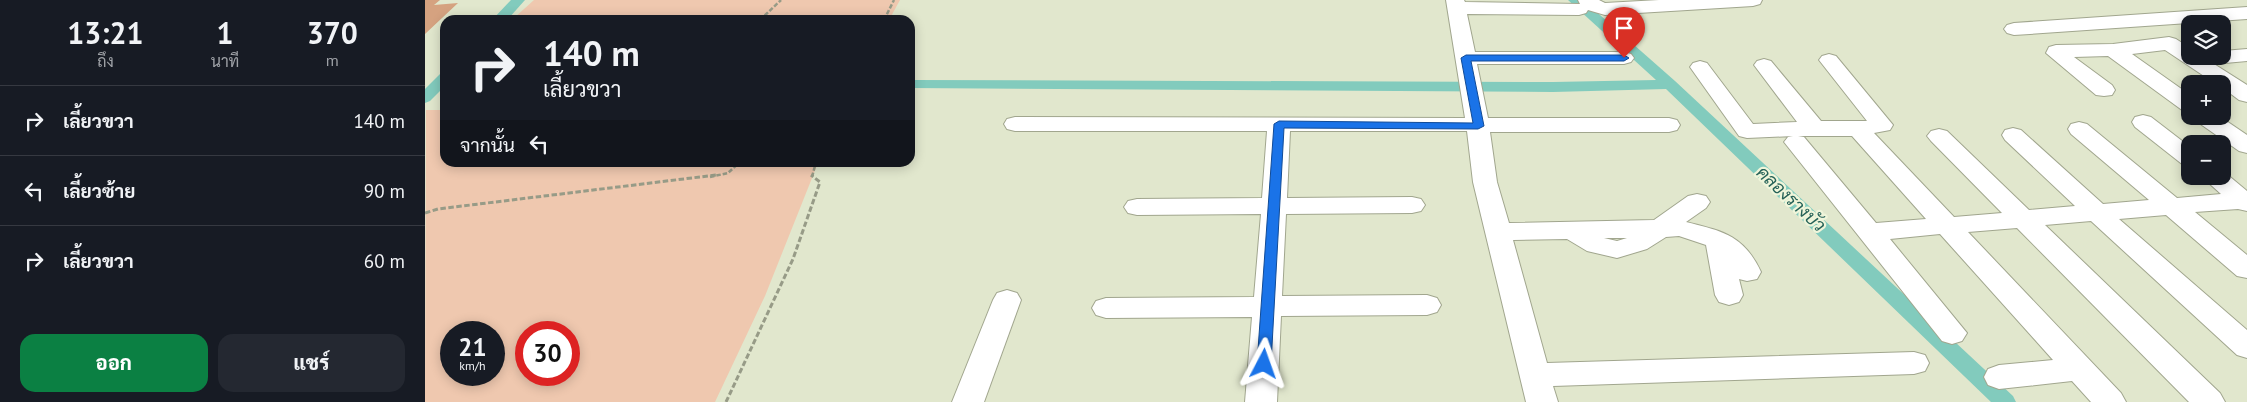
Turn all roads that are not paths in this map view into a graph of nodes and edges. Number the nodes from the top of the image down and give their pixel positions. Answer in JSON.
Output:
{"nodes":[{"id":1,"x":1753,"y":0,"type":"edge"},
{"id":2,"x":1719,"y":1,"type":"edge"},
{"id":3,"x":1456,"y":4,"type":"edge"},
{"id":4,"x":1583,"y":5,"type":"edge"},
{"id":5,"x":2247,"y":13,"type":"edge"},
{"id":6,"x":2014,"y":29,"type":"dead end"},
{"id":7,"x":2113,"y":50,"type":"junction"},
{"id":8,"x":2181,"y":51,"type":"edge"},
{"id":9,"x":2247,"y":56,"type":"edge"},
{"id":10,"x":2231,"y":57,"type":"edge"},
{"id":11,"x":1466,"y":58,"type":"junction"},
{"id":12,"x":1624,"y":58,"type":"dead end"},
{"id":13,"x":1829,"y":60,"type":"dead end"},
{"id":14,"x":1764,"y":65,"type":"dead end"},
{"id":15,"x":2202,"y":65,"type":"edge"},
{"id":16,"x":1700,"y":67,"type":"dead end"},
{"id":17,"x":2104,"y":90,"type":"dead end"},
{"id":18,"x":2247,"y":95,"type":"edge"},
{"id":19,"x":2181,"y":99,"type":"edge"},
{"id":20,"x":2143,"y":122,"type":"dead end"},
{"id":21,"x":1015,"y":124,"type":"dead end"},
{"id":22,"x":1279,"y":124,"type":"junction"},
{"id":23,"x":2217,"y":125,"type":"edge"},
{"id":24,"x":1478,"y":126,"type":"junction"},
{"id":25,"x":1669,"y":126,"type":"dead end"},
{"id":26,"x":1858,"y":129,"type":"junction"},
{"id":27,"x":2079,"y":129,"type":"dead end"},
{"id":28,"x":1805,"y":135,"type":"junction"},
{"id":29,"x":2013,"y":135,"type":"dead end"},
{"id":30,"x":1939,"y":136,"type":"dead end"},
{"id":31,"x":2247,"y":146,"type":"edge"},
{"id":32,"x":2181,"y":152,"type":"edge"},
{"id":33,"x":2225,"y":185,"type":"edge"},
{"id":34,"x":2246,"y":201,"type":"edge"},
{"id":35,"x":1697,"y":202,"type":"dead end"},
{"id":36,"x":1275,"y":205,"type":"junction"},
{"id":37,"x":1412,"y":205,"type":"dead end"},
{"id":38,"x":2171,"y":206,"type":"junction"},
{"id":39,"x":1137,"y":207,"type":"dead end"},
{"id":40,"x":2097,"y":213,"type":"junction"},
{"id":41,"x":2022,"y":219,"type":"junction"},
{"id":42,"x":1947,"y":226,"type":"junction"},
{"id":43,"x":1661,"y":228,"type":"junction"},
{"id":44,"x":1498,"y":232,"type":"junction"},
{"id":45,"x":1870,"y":232,"type":"junction"},
{"id":46,"x":1718,"y":241,"type":"junction"},
{"id":47,"x":2247,"y":269,"type":"edge"},
{"id":48,"x":1747,"y":272,"type":"dead end"},
{"id":49,"x":1729,"y":295,"type":"dead end"},
{"id":50,"x":1007,"y":300,"type":"dead end"},
{"id":51,"x":1427,"y":305,"type":"dead end"},
{"id":52,"x":1268,"y":306,"type":"junction"},
{"id":53,"x":1106,"y":308,"type":"dead end"},
{"id":54,"x":1952,"y":333,"type":"dead end"},
{"id":55,"x":2247,"y":347,"type":"edge"},
{"id":56,"x":1914,"y":363,"type":"dead end"},
{"id":57,"x":2079,"y":368,"type":"junction"},
{"id":58,"x":1999,"y":377,"type":"dead end"},
{"id":59,"x":1538,"y":388,"type":"edge"},
{"id":60,"x":968,"y":402,"type":"edge"},
{"id":61,"x":1261,"y":402,"type":"edge"},
{"id":62,"x":2110,"y":402,"type":"edge"},
{"id":63,"x":2209,"y":402,"type":"edge"}],
"edges":[{"from":1,"to":2,"type":"street"},
{"from":2,"to":4,"type":"street"},
{"from":3,"to":4,"type":"street"},
{"from":3,"to":11,"type":"street"},
{"from":5,"to":6,"type":"street"},
{"from":7,"to":8,"type":"street"},
{"from":7,"to":17,"type":"street"},
{"from":7,"to":19,"type":"street"},
{"from":9,"to":10,"type":"street"},
{"from":11,"to":12,"type":"street"},
{"from":11,"to":24,"type":"street"},
{"from":13,"to":26,"type":"street"},
{"from":14,"to":28,"type":"street"},
{"from":15,"to":18,"type":"street"},
{"from":16,"to":28,"type":"street"},
{"from":20,"to":32,"type":"street"},
{"from":21,"to":22,"type":"street"},
{"from":22,"to":24,"type":"street"},
{"from":22,"to":36,"type":"street"},
{"from":23,"to":31,"type":"street"},
{"from":24,"to":25,"type":"street"},
{"from":24,"to":44,"type":"street"},
{"from":26,"to":28,"type":"street"},
{"from":26,"to":42,"type":"street"},
{"from":27,"to":38,"type":"street"},
{"from":28,"to":45,"type":"street"},
{"from":29,"to":40,"type":"street"},
{"from":30,"to":41,"type":"street"},
{"from":33,"to":34,"type":"street"},
{"from":34,"to":38,"type":"street"},
{"from":35,"to":43,"type":"street"},
{"from":36,"to":37,"type":"street"},
{"from":36,"to":39,"type":"street"},
{"from":36,"to":52,"type":"street"},
{"from":38,"to":40,"type":"street"},
{"from":38,"to":47,"type":"street"},
{"from":40,"to":41,"type":"street"},
{"from":40,"to":55,"type":"street"},
{"from":41,"to":42,"type":"street"},
{"from":41,"to":63,"type":"street"},
{"from":42,"to":45,"type":"street"},
{"from":42,"to":57,"type":"street"},
{"from":43,"to":44,"type":"street"},
{"from":43,"to":46,"type":"street"},
{"from":44,"to":59,"type":"street"},
{"from":45,"to":54,"type":"street"},
{"from":46,"to":48,"type":"street"},
{"from":46,"to":49,"type":"street"},
{"from":50,"to":60,"type":"street"},
{"from":51,"to":52,"type":"street"},
{"from":52,"to":53,"type":"street"},
{"from":52,"to":61,"type":"street"},
{"from":56,"to":59,"type":"street"},
{"from":57,"to":58,"type":"street"},
{"from":57,"to":62,"type":"street"}]}
